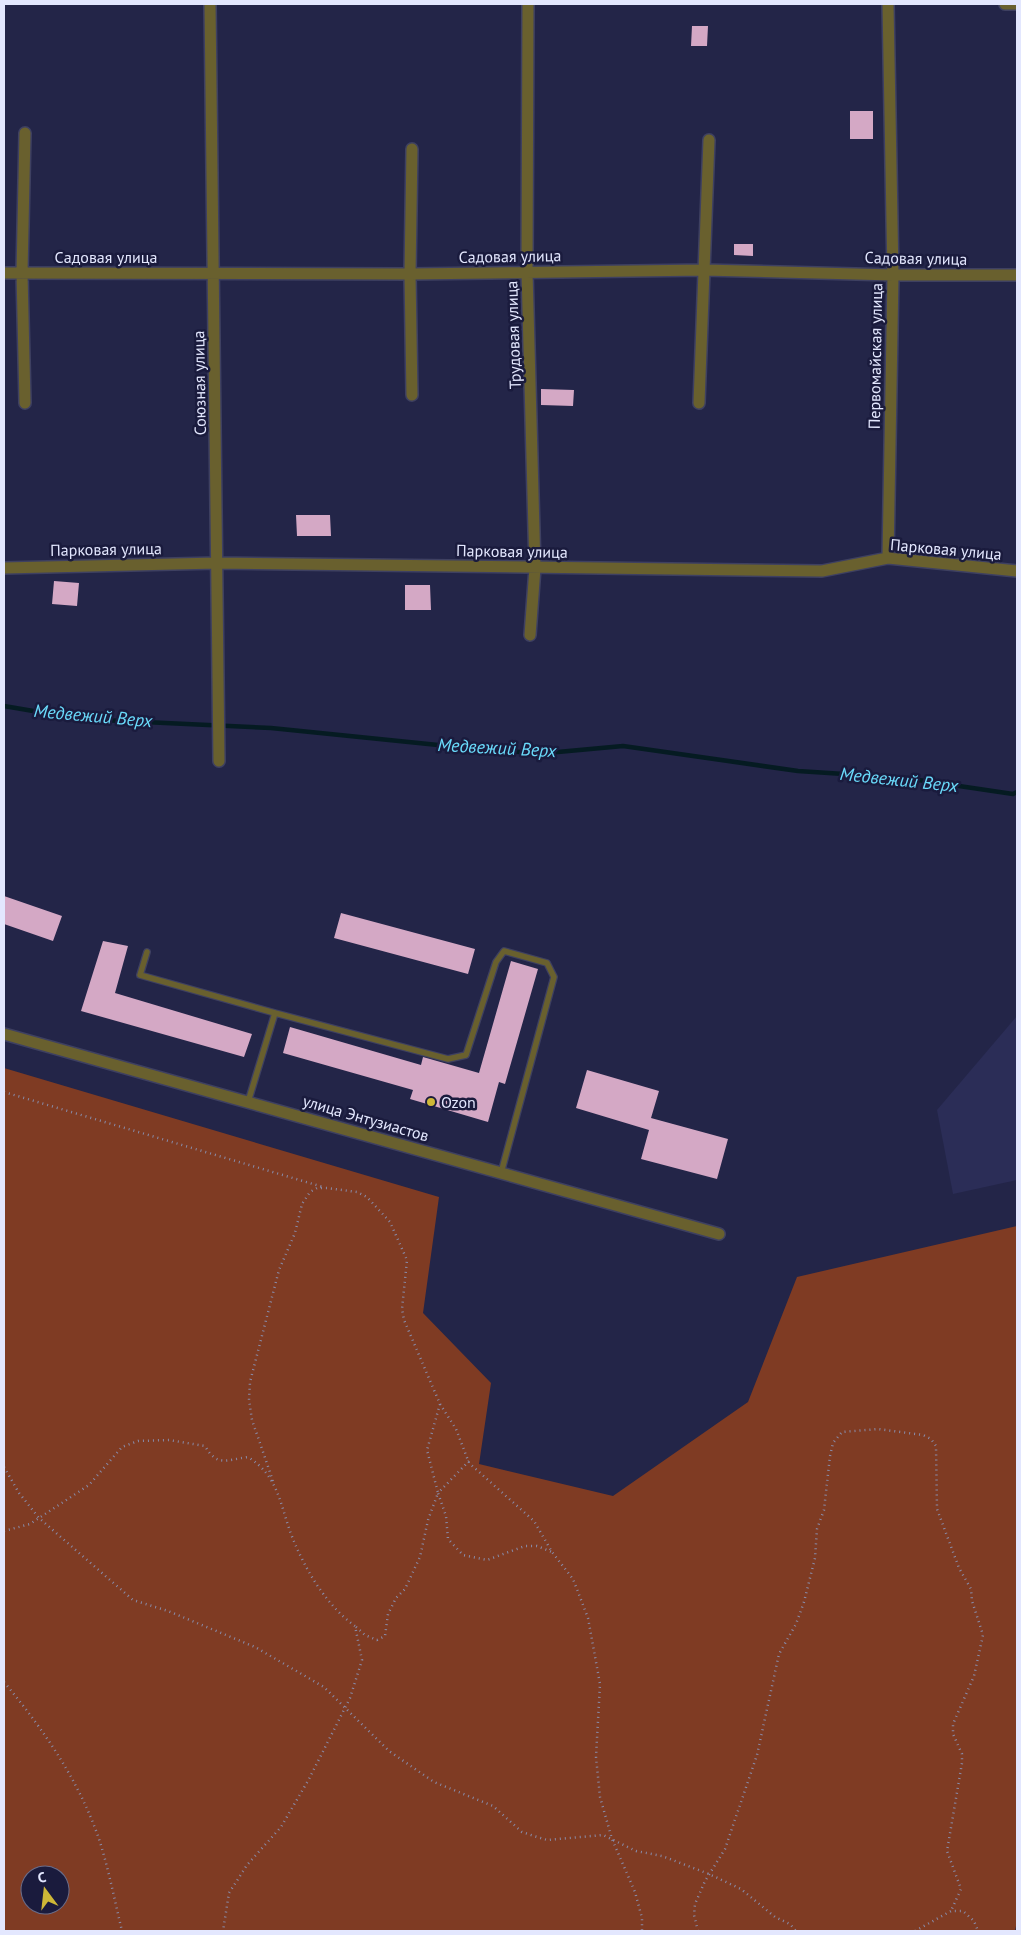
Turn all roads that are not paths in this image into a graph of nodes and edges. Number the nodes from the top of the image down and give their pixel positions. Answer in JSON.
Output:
{"nodes":[{"id":1,"x":210,"y":4,"type":"edge"},
{"id":2,"x":528,"y":4,"type":"edge"},
{"id":3,"x":888,"y":4,"type":"edge"},
{"id":4,"x":1005,"y":4,"type":"edge"},
{"id":5,"x":1017,"y":4,"type":"edge"},
{"id":6,"x":25,"y":133,"type":"dead end"},
{"id":7,"x":710,"y":140,"type":"dead end"},
{"id":8,"x":412,"y":149,"type":"dead end"},
{"id":9,"x":704,"y":270,"type":"junction"},
{"id":10,"x":4,"y":272,"type":"edge"},
{"id":11,"x":22,"y":272,"type":"junction"},
{"id":12,"x":527,"y":272,"type":"junction"},
{"id":13,"x":214,"y":273,"type":"junction"},
{"id":14,"x":410,"y":274,"type":"junction"},
{"id":15,"x":893,"y":275,"type":"junction"},
{"id":16,"x":1017,"y":275,"type":"edge"},
{"id":17,"x":412,"y":395,"type":"dead end"},
{"id":18,"x":25,"y":403,"type":"dead end"},
{"id":19,"x":699,"y":403,"type":"dead end"},
{"id":20,"x":888,"y":558,"type":"junction"},
{"id":21,"x":217,"y":563,"type":"junction"},
{"id":22,"x":4,"y":568,"type":"edge"},
{"id":23,"x":536,"y":568,"type":"junction"},
{"id":24,"x":1017,"y":571,"type":"edge"},
{"id":25,"x":530,"y":635,"type":"dead end"},
{"id":26,"x":219,"y":761,"type":"dead end"},
{"id":27,"x":147,"y":952,"type":"dead end"},
{"id":28,"x":275,"y":1013,"type":"junction"},
{"id":29,"x":4,"y":1034,"type":"edge"},
{"id":30,"x":248,"y":1102,"type":"junction"},
{"id":31,"x":501,"y":1173,"type":"junction"},
{"id":32,"x":719,"y":1234,"type":"dead end"}],
"edges":[{"from":1,"to":13,"type":"street","name":"Союзная улица"},
{"from":2,"to":12,"type":"street","name":"Трудовая улица"},
{"from":3,"to":15,"type":"street","name":"Первомайская улица"},
{"from":4,"to":5,"type":"street"},
{"from":6,"to":11,"type":"street"},
{"from":7,"to":9,"type":"street"},
{"from":8,"to":14,"type":"street"},
{"from":9,"to":12,"type":"street","name":"Садовая улица"},
{"from":9,"to":15,"type":"street","name":"Садовая улица"},
{"from":9,"to":19,"type":"street"},
{"from":10,"to":11,"type":"street","name":"Садовая улица"},
{"from":11,"to":13,"type":"street","name":"Садовая улица"},
{"from":11,"to":18,"type":"street"},
{"from":12,"to":14,"type":"street","name":"Садовая улица"},
{"from":12,"to":23,"type":"street","name":"Трудовая улица"},
{"from":13,"to":14,"type":"street","name":"Садовая улица"},
{"from":13,"to":21,"type":"street","name":"Союзная улица"},
{"from":14,"to":17,"type":"street"},
{"from":15,"to":16,"type":"street","name":"Садовая улица"},
{"from":15,"to":20,"type":"street","name":"Первомайская улица"},
{"from":20,"to":23,"type":"street","name":"Парковая улица"},
{"from":20,"to":24,"type":"street","name":"Парковая улица"},
{"from":21,"to":22,"type":"street","name":"Парковая улица"},
{"from":21,"to":23,"type":"street","name":"Парковая улица"},
{"from":21,"to":26,"type":"street","name":"Союзная улица"},
{"from":23,"to":25,"type":"street","name":"Трудовая улица"},
{"from":27,"to":28,"type":"lane"},
{"from":28,"to":30,"type":"lane"},
{"from":28,"to":31,"type":"lane"},
{"from":29,"to":30,"type":"street","name":"улица Энтузиастов"},
{"from":30,"to":31,"type":"street","name":"улица Энтузиастов"},
{"from":31,"to":32,"type":"street","name":"улица Энтузиастов"}]}
